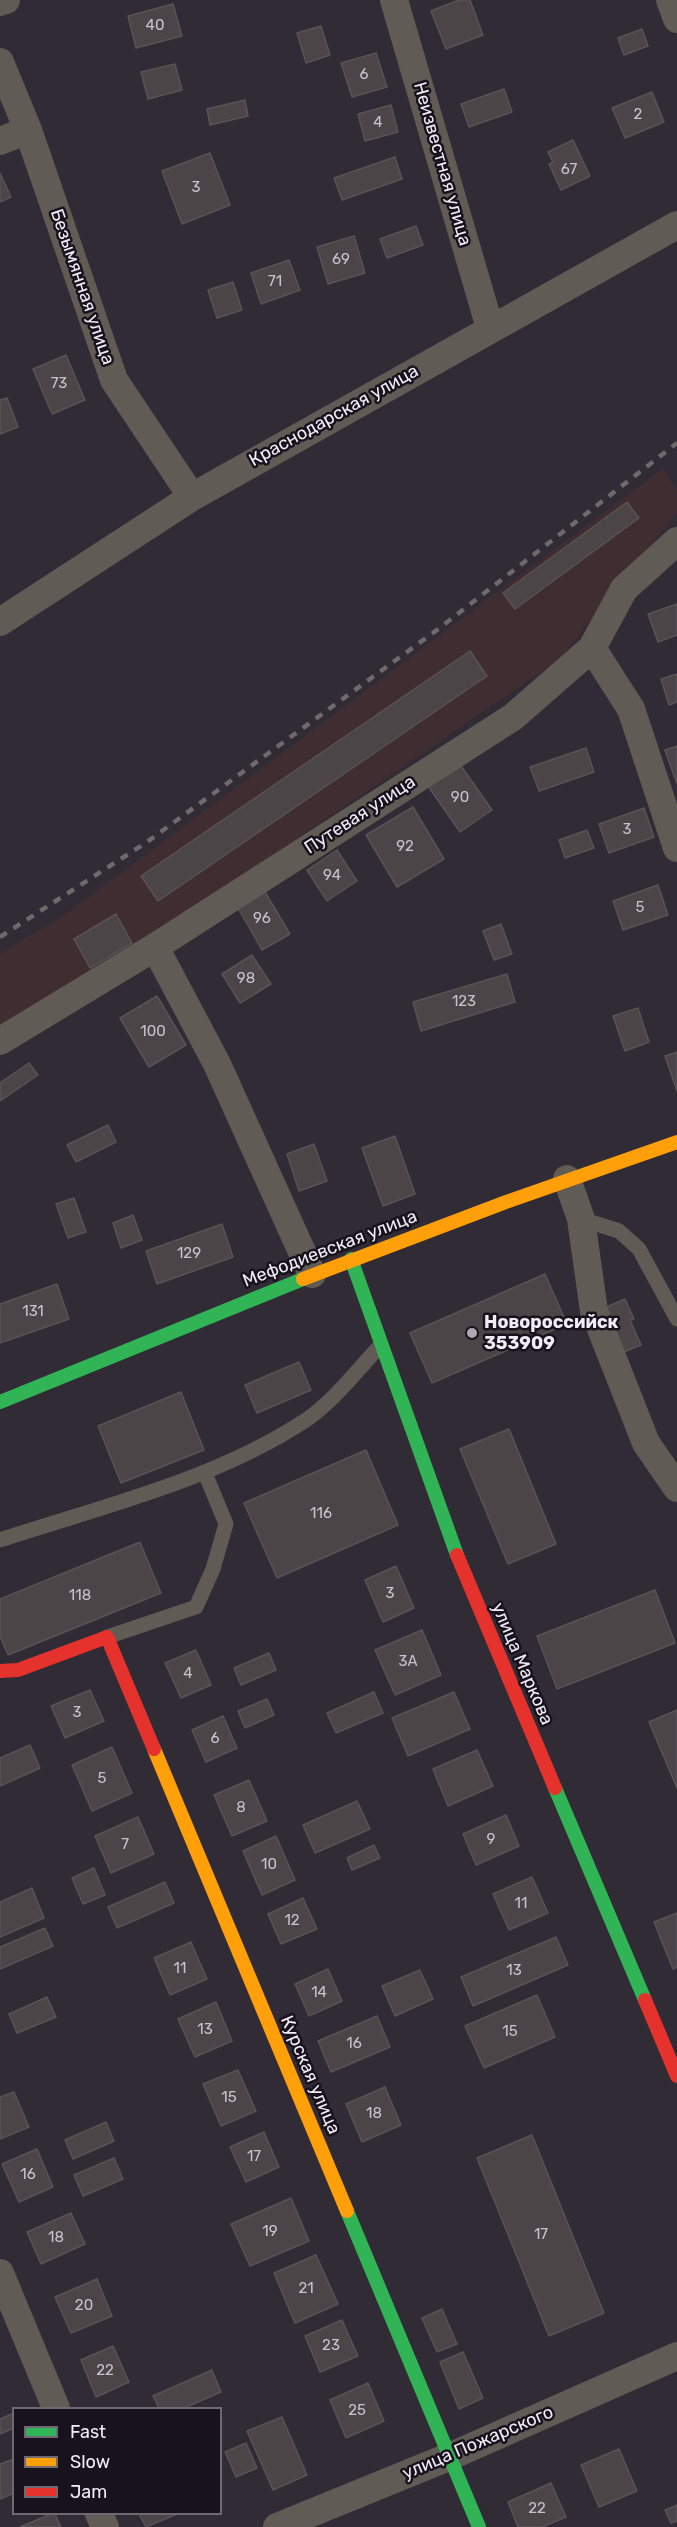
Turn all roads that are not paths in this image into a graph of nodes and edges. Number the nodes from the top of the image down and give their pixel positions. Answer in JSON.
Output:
{"nodes":[{"id":1,"x":6,"y":0,"type":"edge"},
{"id":2,"x":394,"y":0,"type":"edge"},
{"id":3,"x":670,"y":0,"type":"edge"},
{"id":4,"x":0,"y":2,"type":"edge"},
{"id":5,"x":677,"y":19,"type":"edge"},
{"id":6,"x":0,"y":62,"type":"edge"},
{"id":7,"x":28,"y":130,"type":"junction"},
{"id":8,"x":0,"y":141,"type":"edge"},
{"id":9,"x":677,"y":225,"type":"edge"},
{"id":10,"x":490,"y":328,"type":"junction"},
{"id":11,"x":192,"y":497,"type":"junction"},
{"id":12,"x":677,"y":541,"type":"edge"},
{"id":13,"x":0,"y":622,"type":"edge"},
{"id":14,"x":592,"y":648,"type":"junction"},
{"id":15,"x":677,"y":848,"type":"edge"},
{"id":16,"x":155,"y":947,"type":"junction"},
{"id":17,"x":0,"y":1041,"type":"edge"},
{"id":18,"x":677,"y":1142,"type":"edge"},
{"id":19,"x":567,"y":1179,"type":"junction"},
{"id":20,"x":581,"y":1219,"type":"junction"},
{"id":21,"x":351,"y":1258,"type":"junction"},
{"id":22,"x":312,"y":1274,"type":"junction"},
{"id":23,"x":677,"y":1319,"type":"edge"},
{"id":24,"x":381,"y":1345,"type":"junction"},
{"id":25,"x":0,"y":1402,"type":"edge"},
{"id":26,"x":205,"y":1473,"type":"junction"},
{"id":27,"x":677,"y":1488,"type":"edge"},
{"id":28,"x":0,"y":1540,"type":"edge"},
{"id":29,"x":107,"y":1637,"type":"junction"},
{"id":30,"x":0,"y":1671,"type":"edge"},
{"id":31,"x":677,"y":2076,"type":"edge"},
{"id":32,"x":0,"y":2273,"type":"edge"},
{"id":33,"x":677,"y":2356,"type":"edge"},
{"id":34,"x":55,"y":2407,"type":"edge"},
{"id":35,"x":451,"y":2456,"type":"junction"},
{"id":36,"x":277,"y":2527,"type":"edge"},
{"id":37,"x":479,"y":2527,"type":"edge"}],
"edges":[{"from":1,"to":4,"type":"street"},
{"from":2,"to":10,"type":"street","name":"Неизвестная улица"},
{"from":3,"to":5,"type":"street"},
{"from":6,"to":7,"type":"street","name":"Безымянная улица"},
{"from":7,"to":8,"type":"street"},
{"from":7,"to":11,"type":"street","name":"Безымянная улица"},
{"from":9,"to":10,"type":"street","name":"Краснодарская улица"},
{"from":10,"to":11,"type":"street","name":"Краснодарская улица"},
{"from":11,"to":13,"type":"street","name":"Краснодарская улица"},
{"from":12,"to":14,"type":"street","name":"Путевая улица"},
{"from":14,"to":15,"type":"street"},
{"from":14,"to":16,"type":"street","name":"Путевая улица"},
{"from":16,"to":17,"type":"street","name":"Путевая улица"},
{"from":16,"to":22,"type":"street"},
{"from":18,"to":19,"type":"street","name":"Мефодиевская улица"},
{"from":19,"to":20,"type":"street"},
{"from":19,"to":21,"type":"street","name":"Мефодиевская улица"},
{"from":20,"to":23,"type":"lane"},
{"from":20,"to":27,"type":"street"},
{"from":21,"to":22,"type":"street","name":"Мефодиевская улица"},
{"from":21,"to":24,"type":"street","name":"улица Маркова"},
{"from":22,"to":25,"type":"street","name":"Мефодиевская улица"},
{"from":24,"to":26,"type":"lane"},
{"from":24,"to":31,"type":"street","name":"улица Маркова"},
{"from":26,"to":28,"type":"lane"},
{"from":26,"to":29,"type":"lane"},
{"from":29,"to":30,"type":"street"},
{"from":29,"to":35,"type":"street","name":"Курская улица"},
{"from":32,"to":34,"type":"street"},
{"from":33,"to":35,"type":"street","name":"улица Пожарского"},
{"from":35,"to":36,"type":"street","name":"улица Пожарского"},
{"from":35,"to":37,"type":"street","name":"Курская улица"}]}
